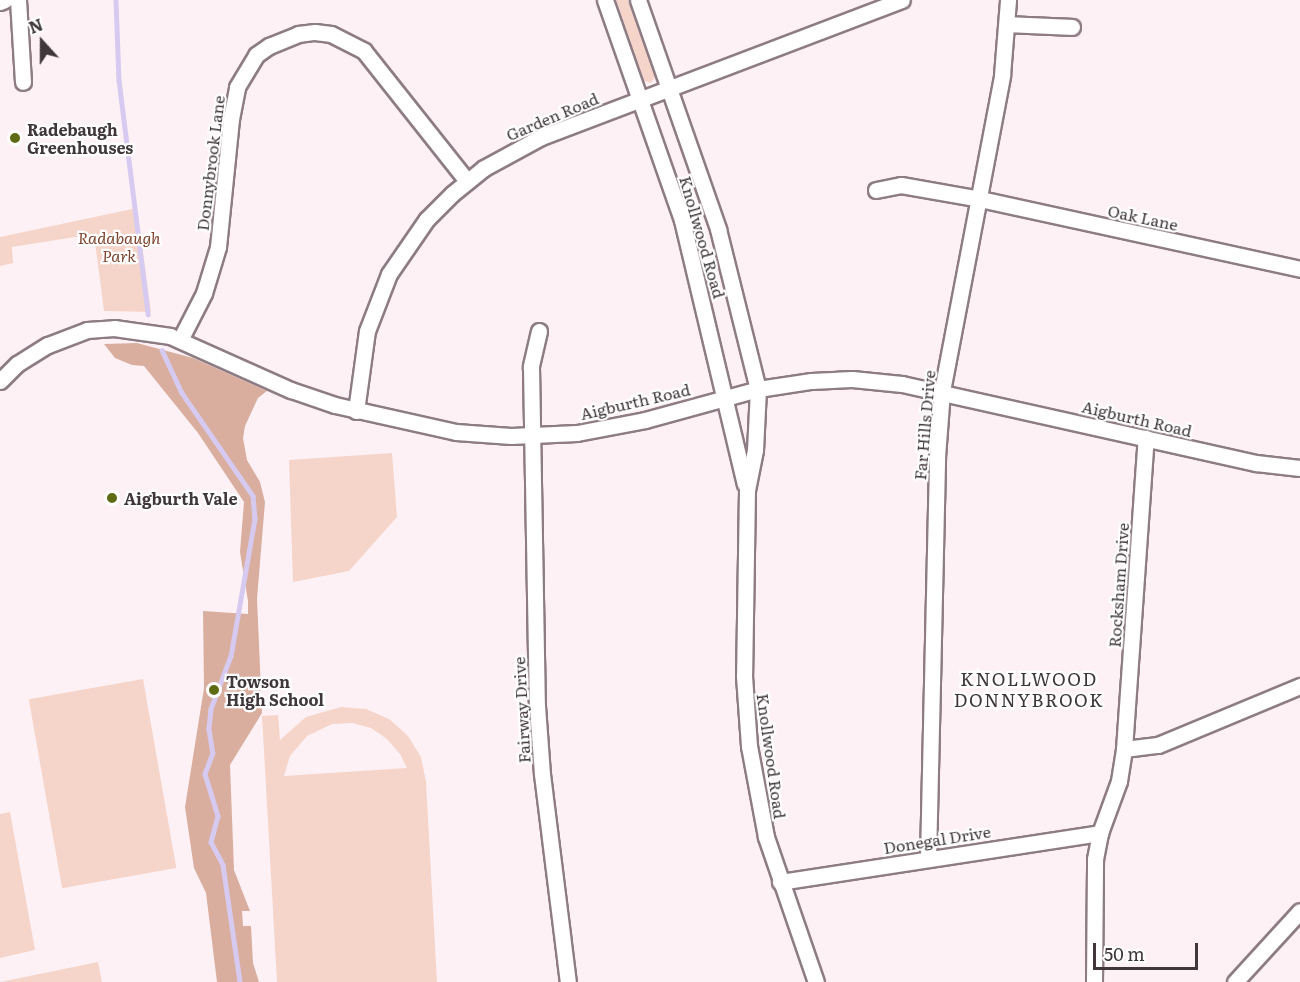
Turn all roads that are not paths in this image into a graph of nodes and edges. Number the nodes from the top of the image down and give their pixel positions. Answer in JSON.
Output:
{"nodes":[{"id":1,"x":5,"y":0,"type":"edge"},
{"id":2,"x":18,"y":0,"type":"edge"},
{"id":3,"x":605,"y":0,"type":"edge"},
{"id":4,"x":638,"y":0,"type":"edge"},
{"id":5,"x":902,"y":0,"type":"edge"},
{"id":6,"x":1008,"y":0,"type":"edge"},
{"id":7,"x":0,"y":2,"type":"edge"},
{"id":8,"x":1007,"y":24,"type":"junction"},
{"id":9,"x":1072,"y":27,"type":"dead end"},
{"id":10,"x":23,"y":82,"type":"dead end"},
{"id":11,"x":670,"y":88,"type":"junction"},
{"id":12,"x":640,"y":99,"type":"junction"},
{"id":13,"x":467,"y":181,"type":"junction"},
{"id":14,"x":876,"y":190,"type":"dead end"},
{"id":15,"x":980,"y":199,"type":"junction"},
{"id":16,"x":1300,"y":268,"type":"edge"},
{"id":17,"x":539,"y":331,"type":"dead end"},
{"id":18,"x":180,"y":340,"type":"junction"},
{"id":19,"x":0,"y":381,"type":"edge"},
{"id":20,"x":758,"y":389,"type":"junction"},
{"id":21,"x":942,"y":392,"type":"junction"},
{"id":22,"x":726,"y":397,"type":"junction"},
{"id":23,"x":357,"y":411,"type":"junction"},
{"id":24,"x":532,"y":435,"type":"junction"},
{"id":25,"x":1146,"y":438,"type":"junction"},
{"id":26,"x":1300,"y":468,"type":"edge"},
{"id":27,"x":747,"y":490,"type":"junction"},
{"id":28,"x":1300,"y":686,"type":"edge"},
{"id":29,"x":1124,"y":749,"type":"junction"},
{"id":30,"x":1100,"y":832,"type":"junction"},
{"id":31,"x":928,"y":859,"type":"junction"},
{"id":32,"x":780,"y":882,"type":"junction"},
{"id":33,"x":1300,"y":911,"type":"edge"},
{"id":34,"x":568,"y":982,"type":"edge"},
{"id":35,"x":816,"y":982,"type":"edge"},
{"id":36,"x":1094,"y":982,"type":"edge"},
{"id":37,"x":1235,"y":982,"type":"edge"}],
"edges":[{"from":1,"to":7,"type":"street"},
{"from":2,"to":10,"type":"street"},
{"from":3,"to":12,"type":"street","name":"Knollwood Road"},
{"from":4,"to":11,"type":"street","name":"Knollwood Road"},
{"from":5,"to":11,"type":"street","name":"Garden Road"},
{"from":6,"to":8,"type":"street","name":"Far Hills Drive"},
{"from":8,"to":9,"type":"street"},
{"from":8,"to":15,"type":"street","name":"Far Hills Drive"},
{"from":11,"to":12,"type":"street","name":"Garden Road"},
{"from":11,"to":20,"type":"street","name":"Knollwood Road"},
{"from":12,"to":13,"type":"street","name":"Garden Road"},
{"from":12,"to":22,"type":"street","name":"Knollwood Road"},
{"from":13,"to":18,"type":"street","name":"Donnybrook Lane"},
{"from":13,"to":23,"type":"street","name":"Garden Road"},
{"from":14,"to":15,"type":"street","name":"Oak Lane"},
{"from":15,"to":16,"type":"street","name":"Oak Lane"},
{"from":15,"to":21,"type":"street","name":"Far Hills Drive"},
{"from":17,"to":24,"type":"street","name":"Fairway Drive"},
{"from":18,"to":19,"type":"street","name":"Aigburth Road"},
{"from":18,"to":23,"type":"street","name":"Aigburth Road"},
{"from":20,"to":21,"type":"street","name":"Aigburth Road"},
{"from":20,"to":22,"type":"street","name":"Aigburth Road"},
{"from":20,"to":27,"type":"street","name":"Knollwood Road"},
{"from":21,"to":25,"type":"street","name":"Aigburth Road"},
{"from":21,"to":31,"type":"street","name":"Far Hills Drive"},
{"from":22,"to":24,"type":"street","name":"Aigburth Road"},
{"from":22,"to":27,"type":"street","name":"Knollwood Road"},
{"from":23,"to":24,"type":"street","name":"Aigburth Road"},
{"from":24,"to":34,"type":"street","name":"Fairway Drive"},
{"from":25,"to":26,"type":"street","name":"Aigburth Road"},
{"from":25,"to":29,"type":"street","name":"Rocksham Drive"},
{"from":27,"to":32,"type":"street","name":"Knollwood Road"},
{"from":28,"to":29,"type":"street"},
{"from":29,"to":30,"type":"street","name":"Rocksham Drive"},
{"from":30,"to":31,"type":"street","name":"Donegal Drive"},
{"from":30,"to":36,"type":"street","name":"Rocksham Drive"},
{"from":31,"to":32,"type":"street","name":"Donegal Drive"},
{"from":32,"to":35,"type":"street","name":"Knollwood Road"},
{"from":33,"to":37,"type":"street"}]}
